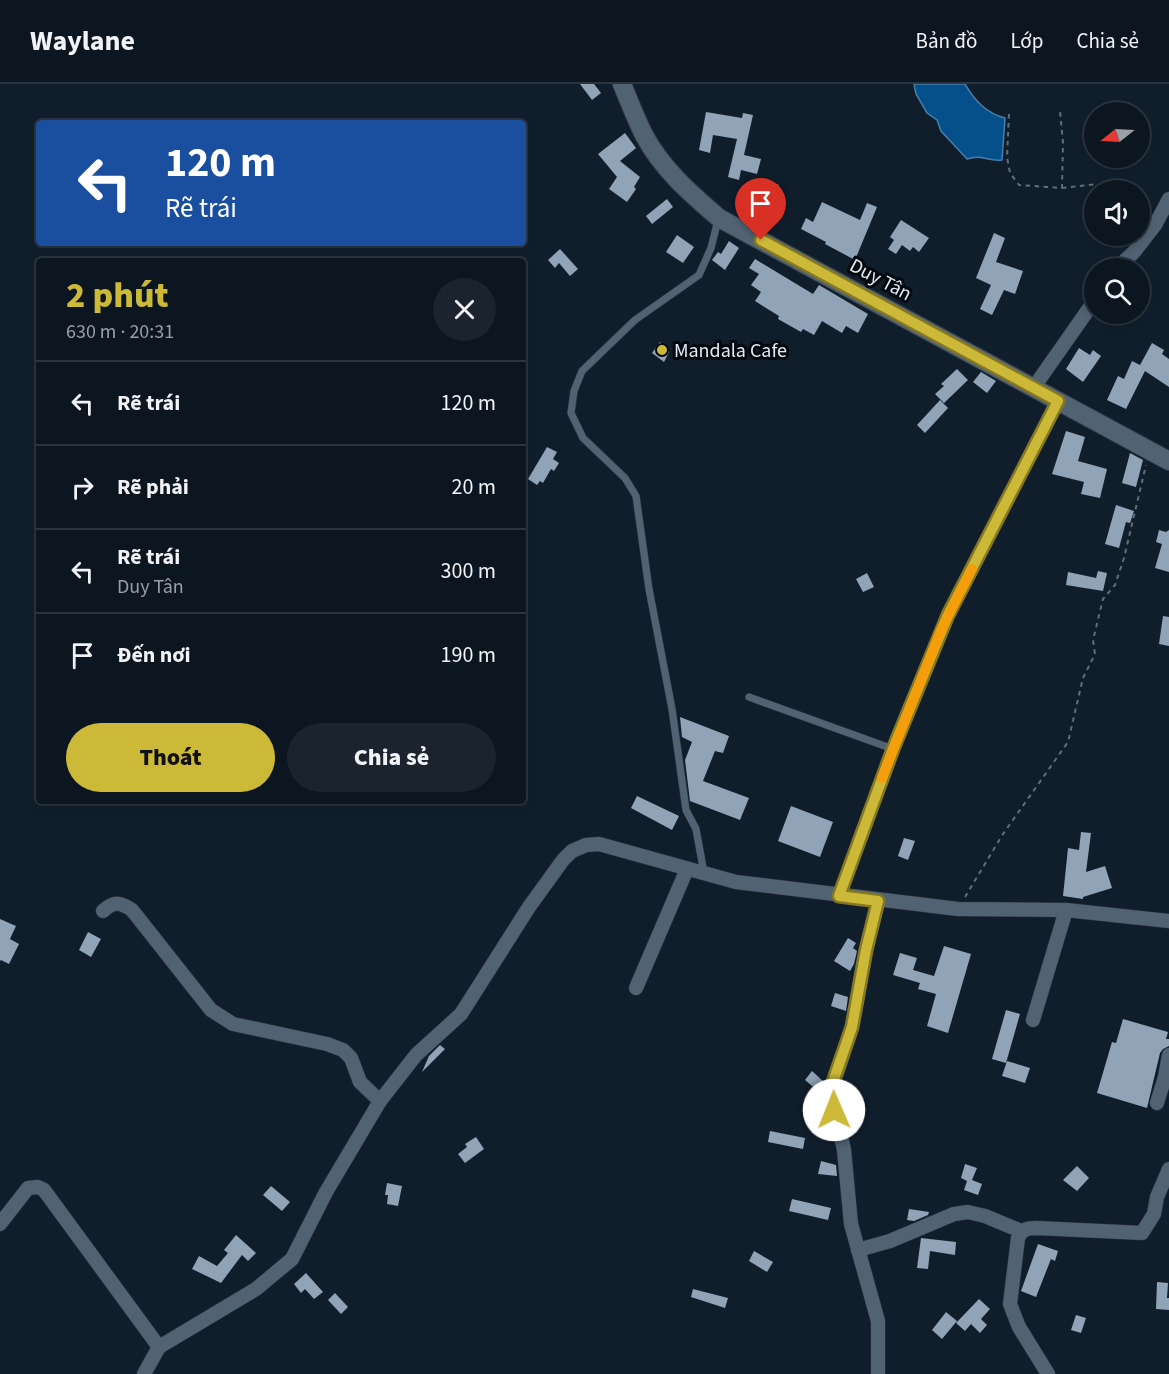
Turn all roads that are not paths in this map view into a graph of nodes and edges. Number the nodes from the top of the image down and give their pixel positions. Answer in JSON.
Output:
{"nodes":[{"id":1,"x":622,"y":84,"type":"edge"},
{"id":2,"x":1169,"y":199,"type":"edge"},
{"id":3,"x":719,"y":218,"type":"junction"},
{"id":4,"x":1128,"y":258,"type":"edge"},
{"id":5,"x":1084,"y":316,"type":"edge"},
{"id":6,"x":1034,"y":387,"type":"junction"},
{"id":7,"x":1058,"y":401,"type":"junction"},
{"id":8,"x":1169,"y":461,"type":"edge"},
{"id":9,"x":748,"y":697,"type":"dead end"},
{"id":10,"x":893,"y":749,"type":"junction"},
{"id":11,"x":687,"y":869,"type":"junction"},
{"id":12,"x":704,"y":874,"type":"junction"},
{"id":13,"x":839,"y":896,"type":"junction"},
{"id":14,"x":878,"y":901,"type":"junction"},
{"id":15,"x":103,"y":910,"type":"dead end"},
{"id":16,"x":1065,"y":910,"type":"junction"},
{"id":17,"x":1169,"y":921,"type":"edge"},
{"id":18,"x":636,"y":988,"type":"dead end"},
{"id":19,"x":1033,"y":1020,"type":"dead end"},
{"id":20,"x":1169,"y":1054,"type":"edge"},
{"id":21,"x":380,"y":1101,"type":"junction"},
{"id":22,"x":1157,"y":1103,"type":"dead end"},
{"id":23,"x":1169,"y":1169,"type":"edge"},
{"id":24,"x":0,"y":1224,"type":"edge"},
{"id":25,"x":1021,"y":1231,"type":"junction"},
{"id":26,"x":858,"y":1250,"type":"junction"},
{"id":27,"x":159,"y":1347,"type":"junction"},
{"id":28,"x":144,"y":1374,"type":"edge"},
{"id":29,"x":878,"y":1374,"type":"edge"},
{"id":30,"x":1048,"y":1374,"type":"edge"}],
"edges":[{"from":1,"to":3,"type":"street","name":"Duy Tân"},
{"from":2,"to":4,"type":"street"},
{"from":3,"to":6,"type":"street","name":"Duy Tân"},
{"from":3,"to":12,"type":"lane"},
{"from":5,"to":6,"type":"street"},
{"from":6,"to":7,"type":"street","name":"Duy Tân"},
{"from":7,"to":8,"type":"street","name":"Duy Tân"},
{"from":7,"to":10,"type":"lane"},
{"from":9,"to":10,"type":"lane"},
{"from":10,"to":13,"type":"lane"},
{"from":11,"to":12,"type":"street"},
{"from":11,"to":18,"type":"street"},
{"from":11,"to":21,"type":"street"},
{"from":12,"to":13,"type":"street"},
{"from":13,"to":14,"type":"street"},
{"from":14,"to":16,"type":"street"},
{"from":14,"to":26,"type":"street"},
{"from":15,"to":21,"type":"street"},
{"from":16,"to":17,"type":"street"},
{"from":16,"to":19,"type":"street"},
{"from":20,"to":22,"type":"street"},
{"from":21,"to":27,"type":"street"},
{"from":23,"to":25,"type":"street"},
{"from":24,"to":27,"type":"street"},
{"from":25,"to":26,"type":"street"},
{"from":25,"to":30,"type":"street"},
{"from":26,"to":29,"type":"street"},
{"from":27,"to":28,"type":"street"}]}
